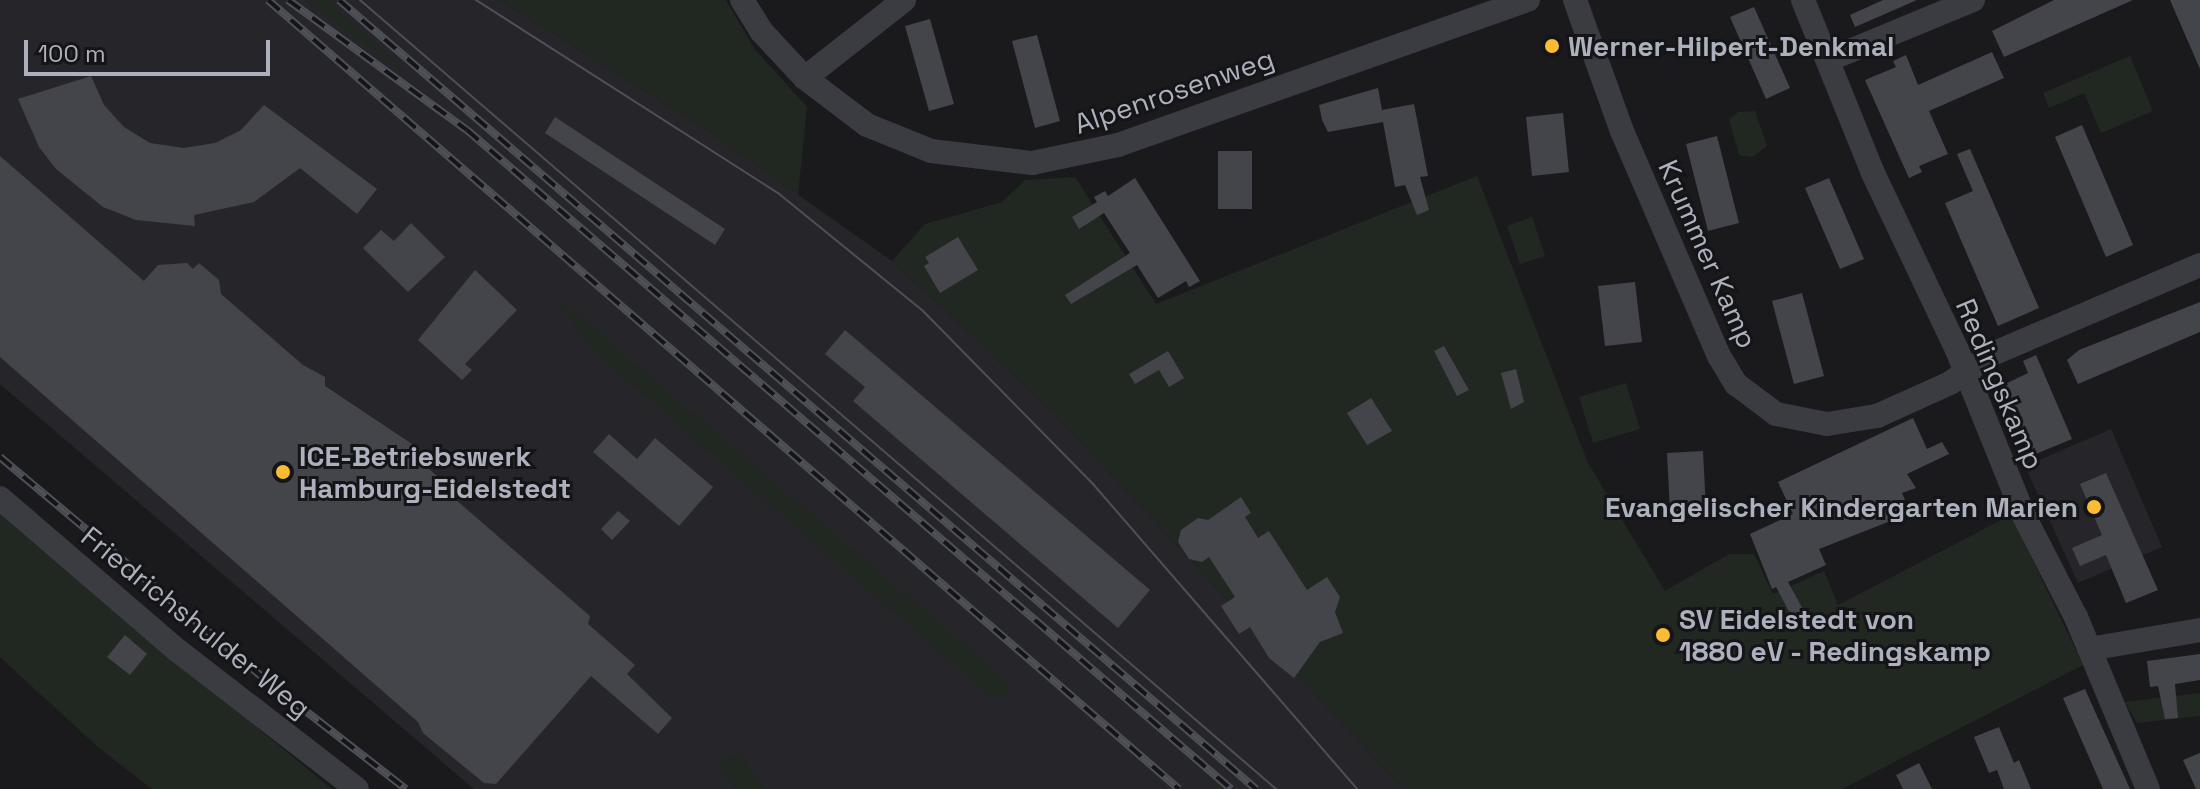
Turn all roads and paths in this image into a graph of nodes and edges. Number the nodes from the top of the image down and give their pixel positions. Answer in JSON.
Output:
{"nodes":[{"id":1,"x":742,"y":0,"type":"edge"},
{"id":2,"x":904,"y":0,"type":"edge"},
{"id":3,"x":1528,"y":0,"type":"edge"},
{"id":4,"x":1575,"y":0,"type":"edge"},
{"id":5,"x":1803,"y":0,"type":"edge"},
{"id":6,"x":1973,"y":0,"type":"edge"},
{"id":7,"x":1484,"y":7,"type":"edge"},
{"id":8,"x":1828,"y":60,"type":"junction"},
{"id":9,"x":805,"y":78,"type":"junction"},
{"id":10,"x":2200,"y":265,"type":"edge"},
{"id":11,"x":1965,"y":374,"type":"junction"},
{"id":12,"x":0,"y":498,"type":"edge"},
{"id":13,"x":2200,"y":630,"type":"edge"},
{"id":14,"x":2089,"y":649,"type":"junction"},
{"id":15,"x":357,"y":789,"type":"edge"},
{"id":16,"x":2148,"y":789,"type":"edge"}],
"edges":[{"from":1,"to":9,"type":"street","name":"Alpenrosenweg"},
{"from":2,"to":9,"type":"street"},
{"from":3,"to":7,"type":"street","name":"Alpenrosenweg"},
{"from":4,"to":11,"type":"street","name":"Krummer Kamp"},
{"from":5,"to":8,"type":"street","name":"Redingskamp"},
{"from":6,"to":8,"type":"street"},
{"from":7,"to":9,"type":"street","name":"Alpenrosenweg"},
{"from":8,"to":11,"type":"street","name":"Redingskamp"},
{"from":10,"to":11,"type":"street","name":"Krummer Kamp"},
{"from":11,"to":14,"type":"street","name":"Redingskamp"},
{"from":12,"to":15,"type":"street","name":"Friedrichshulder Weg"},
{"from":13,"to":14,"type":"street"},
{"from":14,"to":16,"type":"street","name":"Redingskamp"}]}
